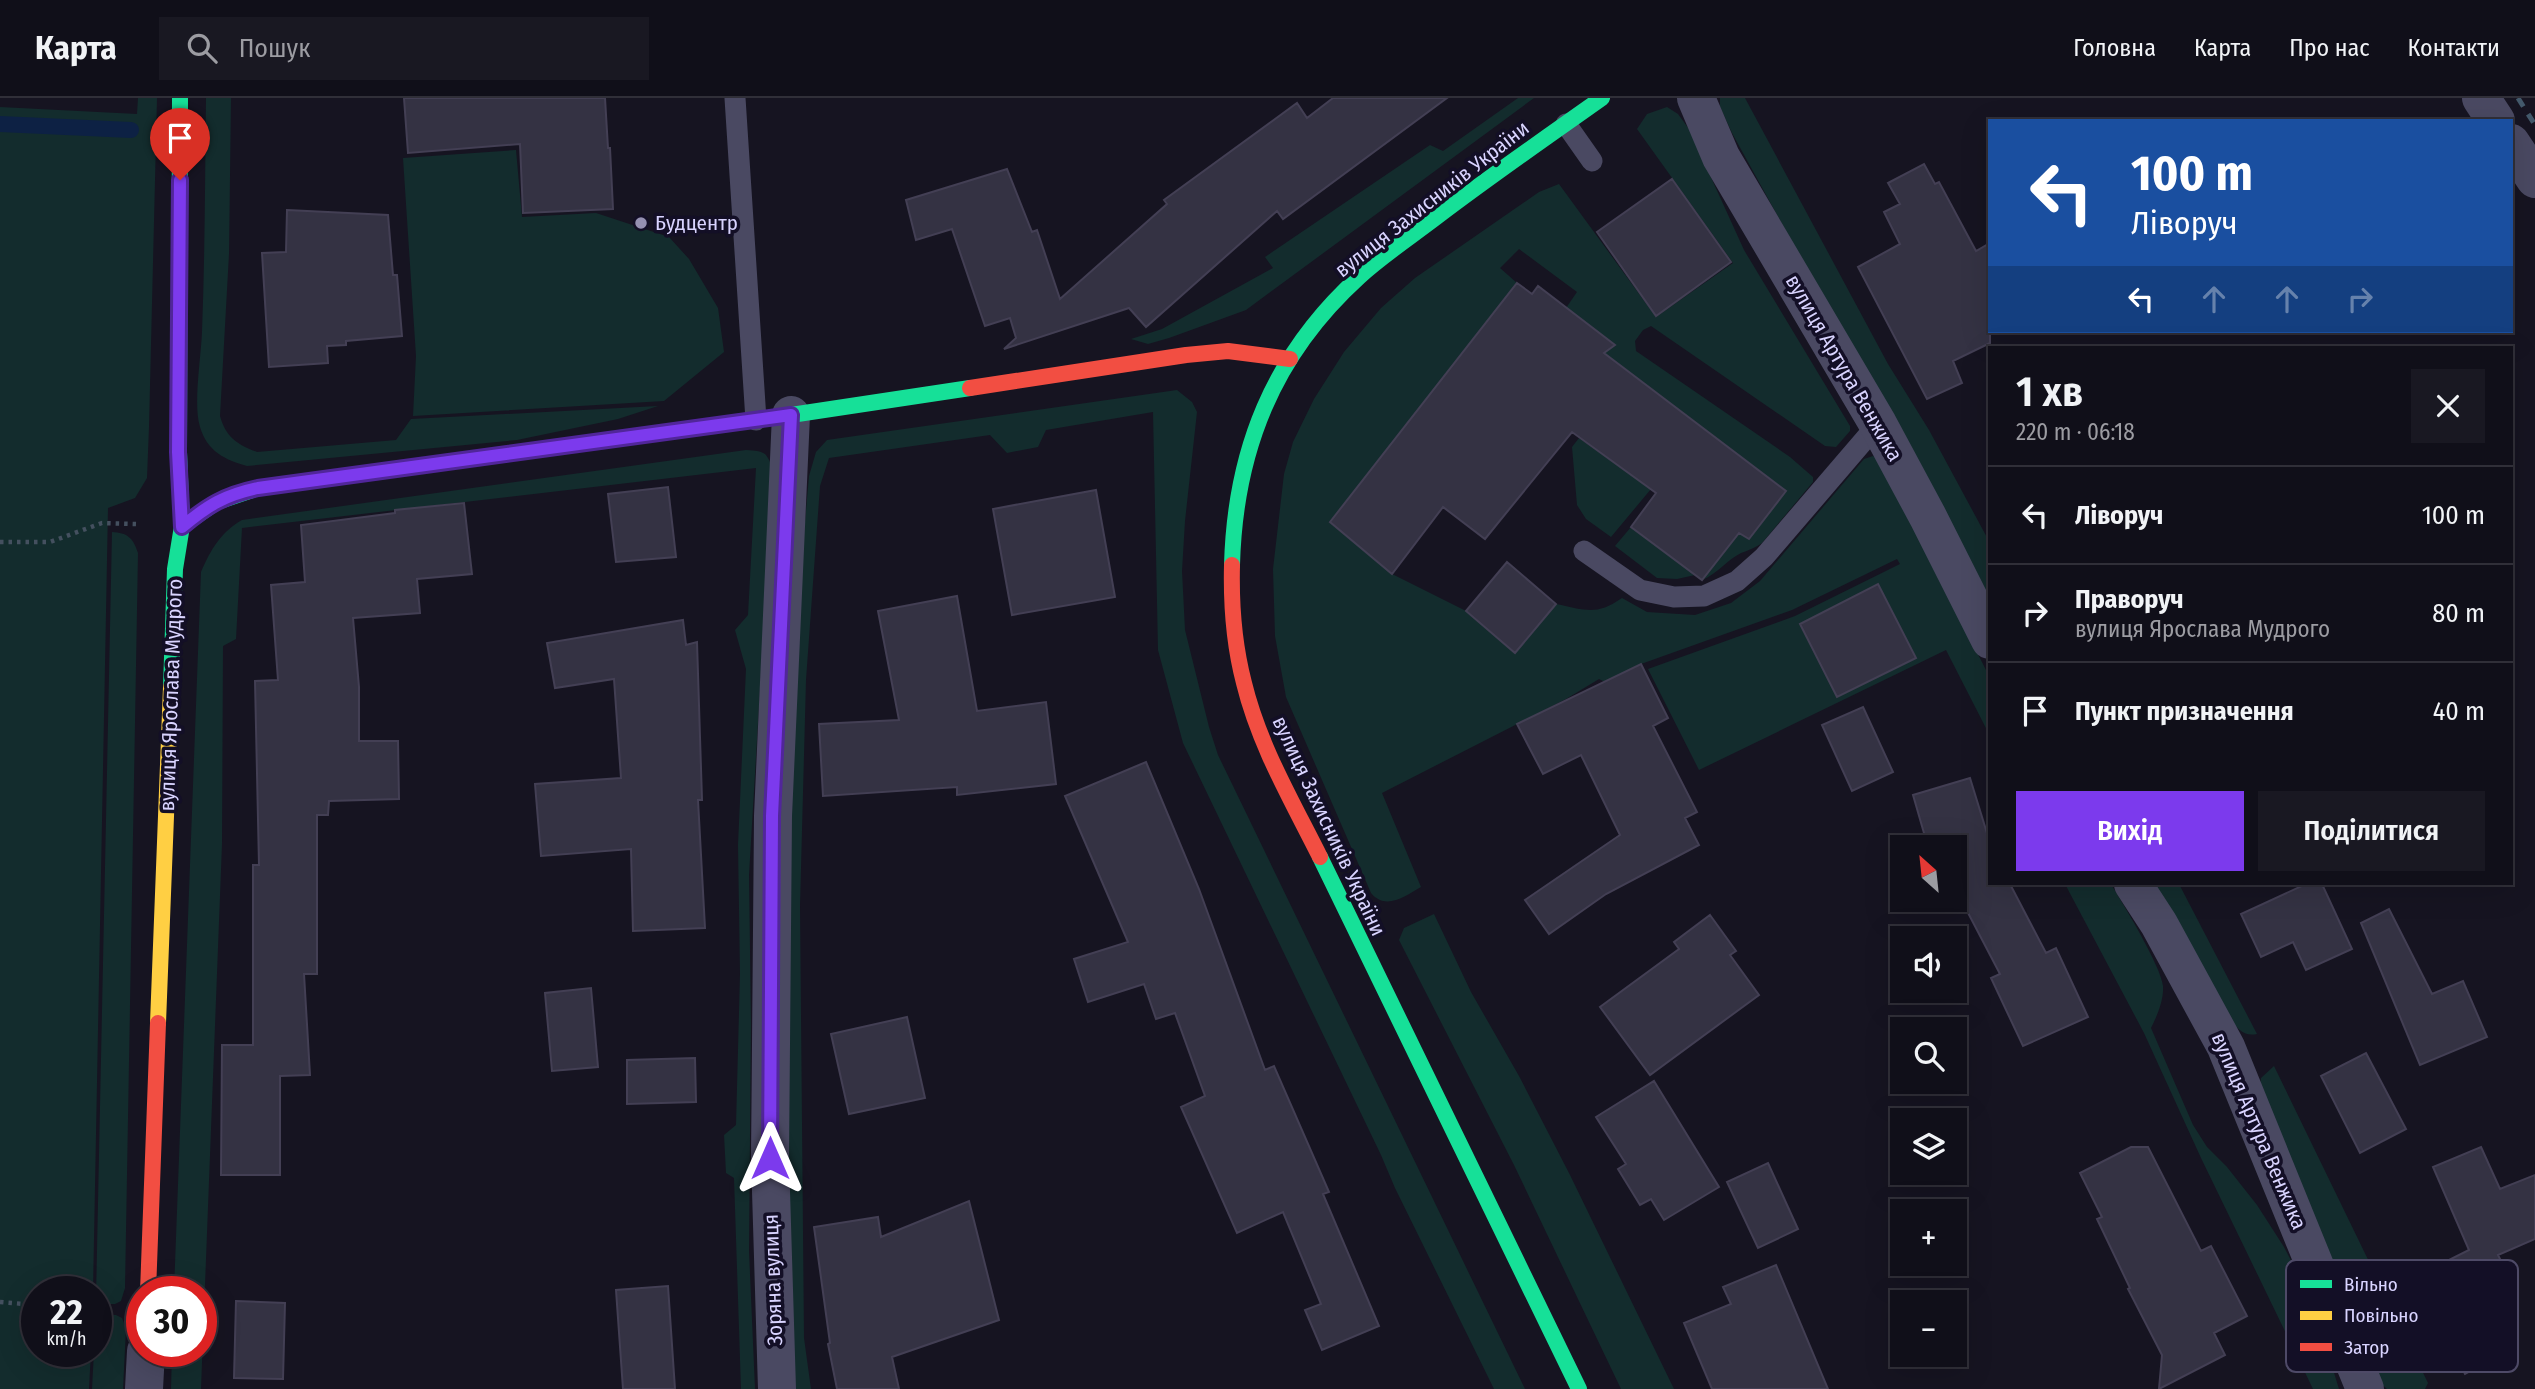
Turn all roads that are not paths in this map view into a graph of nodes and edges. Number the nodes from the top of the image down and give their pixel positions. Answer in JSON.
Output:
{"nodes":[{"id":1,"x":180,"y":98,"type":"edge"},
{"id":2,"x":736,"y":98,"type":"edge"},
{"id":3,"x":1602,"y":98,"type":"edge"},
{"id":4,"x":1696,"y":98,"type":"edge"},
{"id":5,"x":2481,"y":98,"type":"edge"},
{"id":6,"x":2495,"y":119,"type":"edge"},
{"id":7,"x":1566,"y":124,"type":"junction"},
{"id":8,"x":2513,"y":146,"type":"edge"},
{"id":9,"x":1592,"y":160,"type":"dead end"},
{"id":10,"x":2535,"y":179,"type":"edge"},
{"id":11,"x":1290,"y":359,"type":"junction"},
{"id":12,"x":774,"y":418,"type":"junction"},
{"id":13,"x":1878,"y":424,"type":"junction"},
{"id":14,"x":182,"y":527,"type":"junction"},
{"id":15,"x":1584,"y":551,"type":"dead end"},
{"id":16,"x":1988,"y":636,"type":"edge"},
{"id":17,"x":2134,"y":885,"type":"edge"},
{"id":18,"x":2313,"y":1260,"type":"edge"},
{"id":19,"x":149,"y":1276,"type":"edge"},
{"id":20,"x":145,"y":1367,"type":"edge"},
{"id":21,"x":2358,"y":1372,"type":"edge"},
{"id":22,"x":144,"y":1389,"type":"edge"},
{"id":23,"x":777,"y":1389,"type":"edge"},
{"id":24,"x":1579,"y":1389,"type":"edge"},
{"id":25,"x":2365,"y":1389,"type":"edge"}],
"edges":[{"from":1,"to":14,"type":"street","name":"вулиця Ярослава Мудрого"},
{"from":2,"to":12,"type":"lane"},
{"from":3,"to":7,"type":"street","name":"вулиця Захисників України"},
{"from":4,"to":13,"type":"street","name":"вулиця Артура Венжика"},
{"from":5,"to":6,"type":"street"},
{"from":7,"to":9,"type":"lane"},
{"from":7,"to":11,"type":"street","name":"вулиця Захисників України"},
{"from":8,"to":10,"type":"street"},
{"from":11,"to":12,"type":"street"},
{"from":11,"to":24,"type":"street","name":"вулиця Захисників України"},
{"from":12,"to":14,"type":"street"},
{"from":12,"to":23,"type":"street","name":"Зоряна вулиця"},
{"from":13,"to":15,"type":"lane"},
{"from":13,"to":16,"type":"street","name":"вулиця Артура Венжика"},
{"from":14,"to":19,"type":"street","name":"вулиця Ярослава Мудрого"},
{"from":17,"to":18,"type":"street","name":"вулиця Артура Венжика"},
{"from":20,"to":22,"type":"street"},
{"from":21,"to":25,"type":"street","name":"вулиця Артура Венжика"}]}
